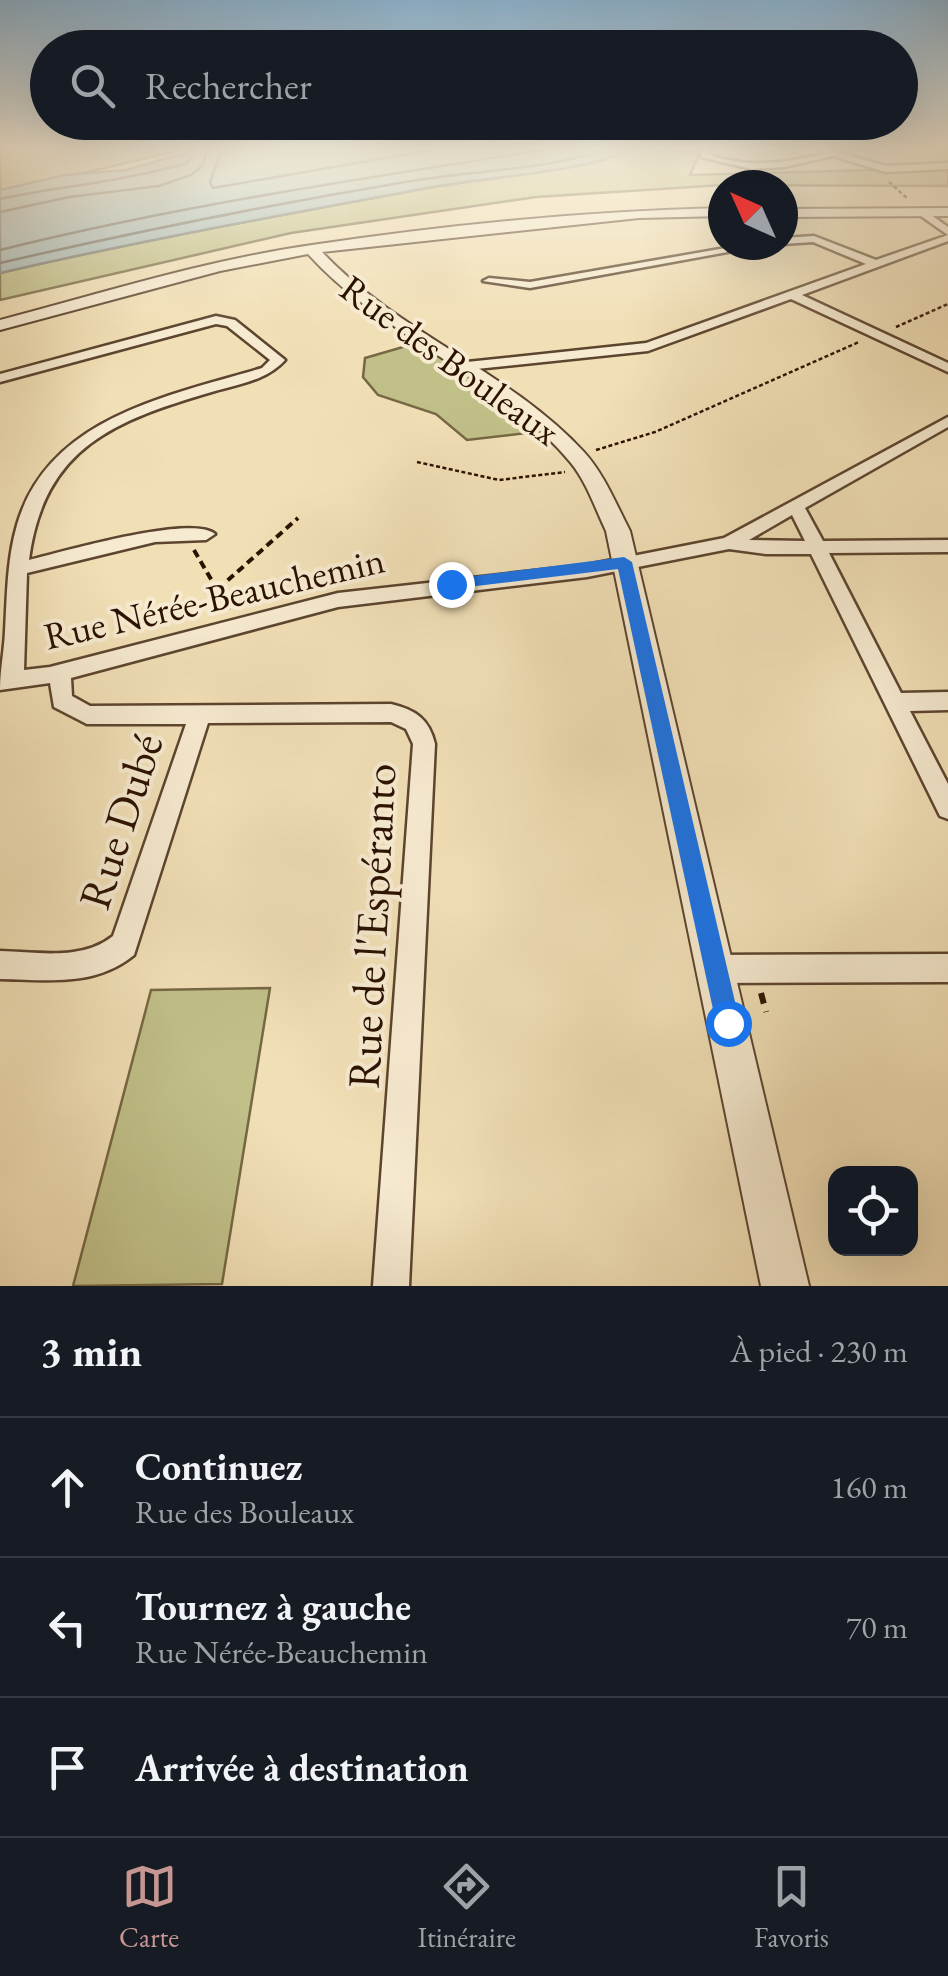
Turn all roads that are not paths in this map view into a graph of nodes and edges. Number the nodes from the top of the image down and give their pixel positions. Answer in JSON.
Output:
{"nodes":[{"id":1,"x":708,"y":212,"type":"edge"},
{"id":2,"x":948,"y":212,"type":"edge"},
{"id":3,"x":798,"y":213,"type":"edge"},
{"id":4,"x":924,"y":214,"type":"junction"},
{"id":5,"x":948,"y":235,"type":"edge"},
{"id":6,"x":798,"y":241,"type":"edge"},
{"id":7,"x":310,"y":249,"type":"junction"},
{"id":8,"x":708,"y":254,"type":"edge"},
{"id":9,"x":872,"y":263,"type":"junction"},
{"id":10,"x":489,"y":281,"type":"dead end"},
{"id":11,"x":790,"y":294,"type":"junction"},
{"id":12,"x":0,"y":324,"type":"edge"},
{"id":13,"x":467,"y":366,"type":"junction"},
{"id":14,"x":948,"y":368,"type":"edge"},
{"id":15,"x":0,"y":378,"type":"edge"},
{"id":16,"x":948,"y":421,"type":"edge"},
{"id":17,"x":796,"y":504,"type":"junction"},
{"id":18,"x":206,"y":534,"type":"dead end"},
{"id":19,"x":729,"y":543,"type":"junction"},
{"id":20,"x":948,"y":546,"type":"edge"},
{"id":21,"x":820,"y":548,"type":"junction"},
{"id":22,"x":624,"y":562,"type":"junction"},
{"id":23,"x":20,"y":568,"type":"junction"},
{"id":24,"x":60,"y":672,"type":"junction"},
{"id":25,"x":7,"y":679,"type":"edge"},
{"id":26,"x":948,"y":701,"type":"edge"},
{"id":27,"x":896,"y":702,"type":"junction"},
{"id":28,"x":200,"y":714,"type":"junction"},
{"id":29,"x":948,"y":808,"type":"edge"},
{"id":30,"x":0,"y":965,"type":"edge"},
{"id":31,"x":948,"y":968,"type":"edge"},
{"id":32,"x":716,"y":969,"type":"junction"},
{"id":33,"x":391,"y":1286,"type":"edge"},
{"id":34,"x":785,"y":1286,"type":"edge"}],
"edges":[{"from":1,"to":7,"type":"street"},
{"from":2,"to":4,"type":"street"},
{"from":3,"to":4,"type":"street"},
{"from":4,"to":5,"type":"street"},
{"from":5,"to":9,"type":"street"},
{"from":6,"to":9,"type":"street"},
{"from":7,"to":12,"type":"street"},
{"from":7,"to":13,"type":"street","name":"Rue des Bouleaux"},
{"from":8,"to":10,"type":"street"},
{"from":9,"to":11,"type":"street"},
{"from":11,"to":13,"type":"street"},
{"from":11,"to":14,"type":"street"},
{"from":13,"to":22,"type":"street","name":"Rue des Bouleaux"},
{"from":15,"to":23,"type":"street"},
{"from":16,"to":17,"type":"street","name":"Rue Nérée-Beauchemin"},
{"from":17,"to":19,"type":"street","name":"Rue Nérée-Beauchemin"},
{"from":17,"to":21,"type":"street"},
{"from":18,"to":23,"type":"street"},
{"from":19,"to":21,"type":"street"},
{"from":19,"to":22,"type":"street","name":"Rue Nérée-Beauchemin"},
{"from":20,"to":21,"type":"street"},
{"from":21,"to":27,"type":"street"},
{"from":22,"to":24,"type":"street","name":"Rue Nérée-Beauchemin"},
{"from":22,"to":32,"type":"street","name":"Rue des Bouleaux"},
{"from":23,"to":25,"type":"street"},
{"from":24,"to":25,"type":"street","name":"Rue Nérée-Beauchemin"},
{"from":24,"to":28,"type":"street","name":"Rue de l'Espéranto"},
{"from":26,"to":27,"type":"street"},
{"from":27,"to":29,"type":"street"},
{"from":28,"to":30,"type":"street","name":"Rue Dubé"},
{"from":28,"to":33,"type":"street","name":"Rue de l'Espéranto"},
{"from":31,"to":32,"type":"street"},
{"from":32,"to":34,"type":"street","name":"Rue des Bouleaux"}]}
